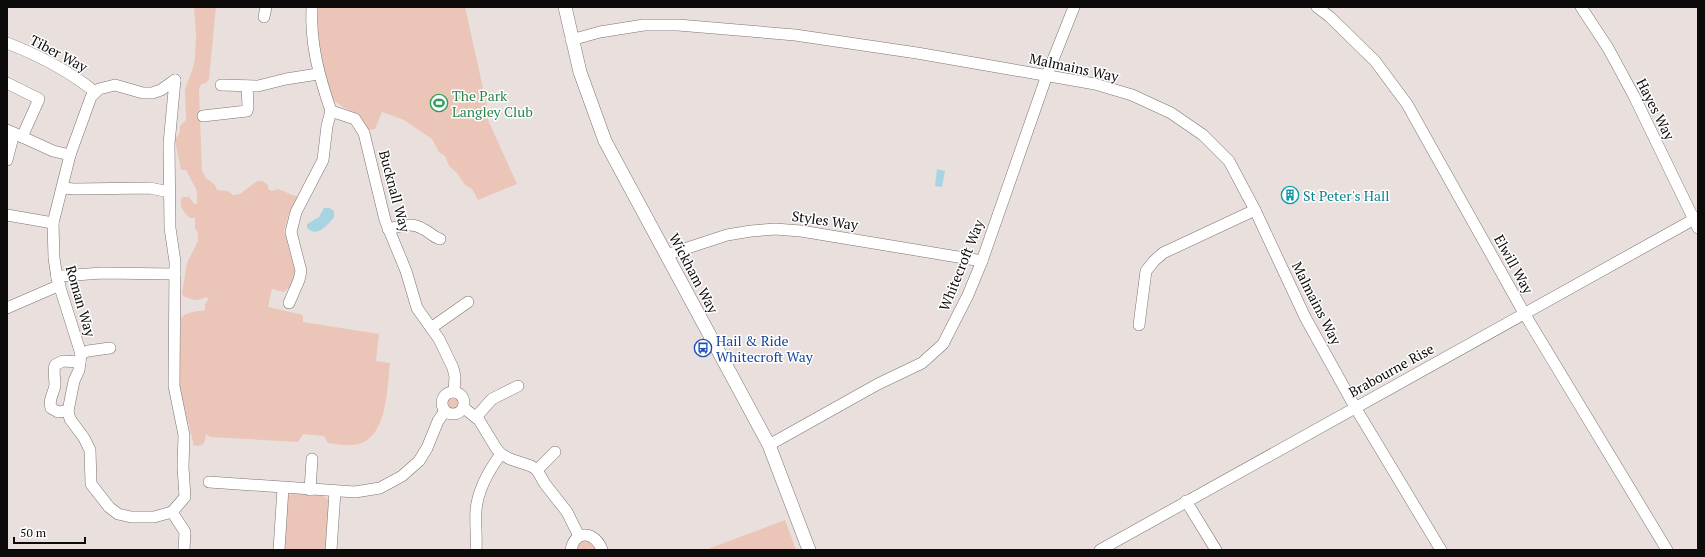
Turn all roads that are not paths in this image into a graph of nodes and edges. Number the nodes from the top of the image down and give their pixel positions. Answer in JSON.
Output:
{"nodes":[{"id":1,"x":312,"y":7,"type":"edge"},
{"id":2,"x":565,"y":7,"type":"edge"},
{"id":3,"x":1074,"y":7,"type":"edge"},
{"id":4,"x":1317,"y":7,"type":"edge"},
{"id":5,"x":1581,"y":7,"type":"edge"},
{"id":6,"x":572,"y":40,"type":"junction"},
{"id":7,"x":7,"y":44,"type":"edge"},
{"id":8,"x":318,"y":74,"type":"junction"},
{"id":9,"x":1047,"y":75,"type":"junction"},
{"id":10,"x":7,"y":83,"type":"edge"},
{"id":11,"x":220,"y":85,"type":"dead end"},
{"id":12,"x":247,"y":86,"type":"junction"},
{"id":13,"x":95,"y":92,"type":"junction"},
{"id":14,"x":331,"y":111,"type":"junction"},
{"id":15,"x":203,"y":116,"type":"dead end"},
{"id":16,"x":15,"y":134,"type":"edge"},
{"id":17,"x":70,"y":155,"type":"junction"},
{"id":18,"x":7,"y":160,"type":"edge"},
{"id":19,"x":63,"y":188,"type":"junction"},
{"id":20,"x":169,"y":192,"type":"junction"},
{"id":21,"x":1255,"y":210,"type":"junction"},
{"id":22,"x":7,"y":215,"type":"edge"},
{"id":23,"x":1696,"y":222,"type":"edge"},
{"id":24,"x":53,"y":223,"type":"junction"},
{"id":25,"x":388,"y":229,"type":"junction"},
{"id":26,"x":440,"y":239,"type":"dead end"},
{"id":27,"x":666,"y":255,"type":"junction"},
{"id":28,"x":982,"y":261,"type":"junction"},
{"id":29,"x":175,"y":274,"type":"junction"},
{"id":30,"x":58,"y":281,"type":"junction"},
{"id":31,"x":468,"y":302,"type":"dead end"},
{"id":32,"x":289,"y":303,"type":"dead end"},
{"id":33,"x":7,"y":308,"type":"edge"},
{"id":34,"x":1524,"y":313,"type":"junction"},
{"id":35,"x":1139,"y":325,"type":"dead end"},
{"id":36,"x":431,"y":328,"type":"junction"},
{"id":37,"x":110,"y":348,"type":"dead end"},
{"id":38,"x":80,"y":358,"type":"junction"},
{"id":39,"x":518,"y":386,"type":"dead end"},
{"id":40,"x":454,"y":392,"type":"junction"},
{"id":41,"x":1355,"y":407,"type":"junction"},
{"id":42,"x":464,"y":408,"type":"junction"},
{"id":43,"x":68,"y":411,"type":"junction"},
{"id":44,"x":445,"y":411,"type":"junction"},
{"id":45,"x":476,"y":417,"type":"junction"},
{"id":46,"x":769,"y":445,"type":"junction"},
{"id":47,"x":555,"y":452,"type":"dead end"},
{"id":48,"x":501,"y":454,"type":"junction"},
{"id":49,"x":312,"y":459,"type":"dead end"},
{"id":50,"x":537,"y":470,"type":"junction"},
{"id":51,"x":209,"y":482,"type":"dead end"},
{"id":52,"x":283,"y":488,"type":"junction"},
{"id":53,"x":310,"y":490,"type":"junction"},
{"id":54,"x":335,"y":492,"type":"junction"},
{"id":55,"x":1186,"y":501,"type":"junction"},
{"id":56,"x":172,"y":512,"type":"junction"},
{"id":57,"x":579,"y":536,"type":"junction"},
{"id":58,"x":184,"y":550,"type":"edge"},
{"id":59,"x":279,"y":550,"type":"edge"},
{"id":60,"x":331,"y":550,"type":"edge"},
{"id":61,"x":476,"y":550,"type":"edge"},
{"id":62,"x":571,"y":550,"type":"edge"},
{"id":63,"x":602,"y":550,"type":"edge"},
{"id":64,"x":809,"y":550,"type":"edge"},
{"id":65,"x":1100,"y":550,"type":"edge"},
{"id":66,"x":1216,"y":550,"type":"edge"},
{"id":67,"x":1441,"y":550,"type":"edge"},
{"id":68,"x":1667,"y":550,"type":"edge"}],
"edges":[{"from":1,"to":8,"type":"street"},
{"from":2,"to":6,"type":"street","name":"Wickham Way"},
{"from":3,"to":9,"type":"street","name":"Whitecroft Way"},
{"from":4,"to":34,"type":"street","name":"Elwill Way"},
{"from":5,"to":23,"type":"street","name":"Hayes Way"},
{"from":6,"to":9,"type":"street","name":"Malmains Way"},
{"from":6,"to":27,"type":"street","name":"Wickham Way"},
{"from":7,"to":13,"type":"street","name":"Tiber Way"},
{"from":8,"to":12,"type":"street"},
{"from":8,"to":14,"type":"street"},
{"from":9,"to":21,"type":"street","name":"Malmains Way"},
{"from":9,"to":28,"type":"street","name":"Whitecroft Way"},
{"from":10,"to":16,"type":"street"},
{"from":11,"to":12,"type":"street"},
{"from":12,"to":15,"type":"street"},
{"from":13,"to":17,"type":"street","name":"Roman Way"},
{"from":13,"to":20,"type":"street"},
{"from":14,"to":25,"type":"street","name":"Bucknall Way"},
{"from":14,"to":32,"type":"street"},
{"from":16,"to":17,"type":"street"},
{"from":16,"to":18,"type":"street"},
{"from":17,"to":19,"type":"street","name":"Roman Way"},
{"from":19,"to":20,"type":"street"},
{"from":19,"to":24,"type":"street","name":"Roman Way"},
{"from":20,"to":29,"type":"street"},
{"from":21,"to":35,"type":"street"},
{"from":21,"to":41,"type":"street","name":"Malmains Way"},
{"from":22,"to":24,"type":"street"},
{"from":23,"to":34,"type":"street","name":"Brabourne Rise"},
{"from":24,"to":30,"type":"street","name":"Roman Way"},
{"from":25,"to":26,"type":"street"},
{"from":25,"to":36,"type":"street","name":"Bucknall Way"},
{"from":27,"to":28,"type":"street","name":"Styles Way"},
{"from":27,"to":46,"type":"street","name":"Wickham Way"},
{"from":28,"to":46,"type":"street","name":"Whitecroft Way"},
{"from":29,"to":30,"type":"street"},
{"from":29,"to":56,"type":"street"},
{"from":30,"to":33,"type":"street"},
{"from":30,"to":38,"type":"street","name":"Roman Way"},
{"from":31,"to":36,"type":"street"},
{"from":34,"to":41,"type":"street","name":"Brabourne Rise"},
{"from":34,"to":68,"type":"street","name":"Elwill Way"},
{"from":36,"to":40,"type":"street","name":"Bucknall Way"},
{"from":37,"to":38,"type":"street"},
{"from":38,"to":43,"type":"street"},
{"from":38,"to":43,"type":"street"},
{"from":39,"to":45,"type":"street"},
{"from":40,"to":42,"type":"street"},
{"from":40,"to":44,"type":"street"},
{"from":41,"to":55,"type":"street","name":"Brabourne Rise"},
{"from":41,"to":67,"type":"street","name":"Malmains Way"},
{"from":42,"to":44,"type":"street"},
{"from":42,"to":45,"type":"street"},
{"from":43,"to":56,"type":"street"},
{"from":44,"to":54,"type":"street"},
{"from":45,"to":48,"type":"street"},
{"from":46,"to":64,"type":"street","name":"Wickham Way"},
{"from":47,"to":50,"type":"street"},
{"from":48,"to":50,"type":"street"},
{"from":48,"to":61,"type":"street"},
{"from":49,"to":53,"type":"street"},
{"from":50,"to":57,"type":"street"},
{"from":51,"to":52,"type":"street"},
{"from":52,"to":53,"type":"street"},
{"from":52,"to":59,"type":"street"},
{"from":53,"to":54,"type":"street"},
{"from":54,"to":60,"type":"street"},
{"from":55,"to":65,"type":"street","name":"Brabourne Rise"},
{"from":55,"to":66,"type":"street"},
{"from":56,"to":58,"type":"street"},
{"from":57,"to":62,"type":"street"},
{"from":57,"to":63,"type":"street"}]}
